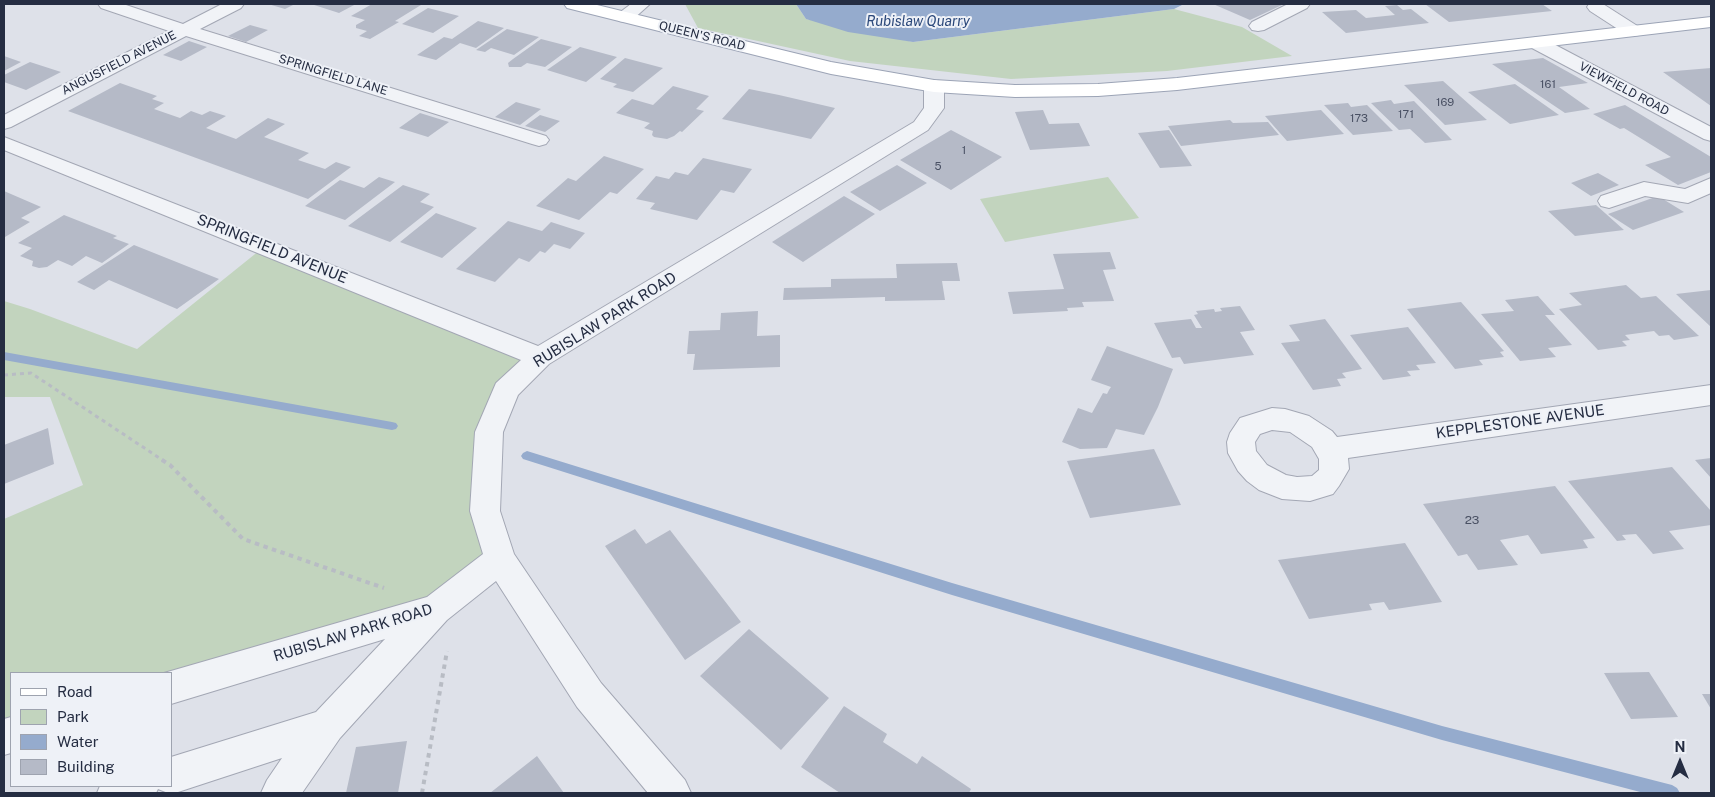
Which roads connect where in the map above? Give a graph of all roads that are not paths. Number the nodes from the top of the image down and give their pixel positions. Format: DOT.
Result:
graph roads {
  1 [pos="107,4"];
  2 [pos="235,4"];
  3 [pos="573,4"];
  4 [pos="641,4"];
  5 [pos="1301,4"];
  6 [pos="1596,7"];
  7 [pos="625,17"];
  8 [pos="1711,22"];
  9 [pos="1258,26"];
  10 [pos="184,30"];
  11 [pos="1633,32"];
  12 [pos="1537,42"];
  13 [pos="934,86"];
  14 [pos="4,123"];
  15 [pos="1711,135"];
  16 [pos="4,143"];
  17 [pos="522,153"];
  18 [pos="1711,185"];
  19 [pos="1609,201"];
  20 [pos="540,357"];
  21 [pos="1711,395"];
  22 [pos="1330,449"];
  23 [pos="500,559"];
  24 [pos="436,609"];
  25 [pos="172,687"];
  26 [pos="327,726"];
  27 [pos="184,780"];
  28 [pos="137,787"];
  29 [pos="116,793"];
  30 [pos="280,793"];
  31 [pos="672,793"];
  1 -- 10 [label="street, SPRINGFIELD LANE"];
  2 -- 10 [label="street, ANGUSFIELD AVENUE"];
  3 -- 7 [label="main road, QUEEN'S ROAD"];
  4 -- 7 [label="street"];
  5 -- 9 [label="street"];
  6 -- 11 [label="street"];
  7 -- 13 [label="main road, QUEEN'S ROAD"];
  8 -- 11 [label="main road, QUEEN'S ROAD"];
  10 -- 14 [label="street, ANGUSFIELD AVENUE"];
  10 -- 17 [label="street, SPRINGFIELD LANE"];
  11 -- 12 [label="main road, QUEEN'S ROAD"];
  12 -- 13 [label="main road, QUEEN'S ROAD"];
  12 -- 15 [label="street, VIEWFIELD ROAD"];
  13 -- 20 [label="street, RUBISLAW PARK ROAD"];
  16 -- 20 [label="street, SPRINGFIELD AVENUE"];
  18 -- 19 [label="street"];
  20 -- 23 [label="street, RUBISLAW PARK ROAD"];
  21 -- 22 [label="street, KEPPLESTONE AVENUE"];
  23 -- 24 [label="street, RUBISLAW PARK ROAD"];
  23 -- 31 [label="street"];
  24 -- 25 [label="street, RUBISLAW PARK ROAD"];
  24 -- 26 [label="street"];
  26 -- 27 [label="street"];
  26 -- 30 [label="street"];
  28 -- 29 [label="street"];
}
